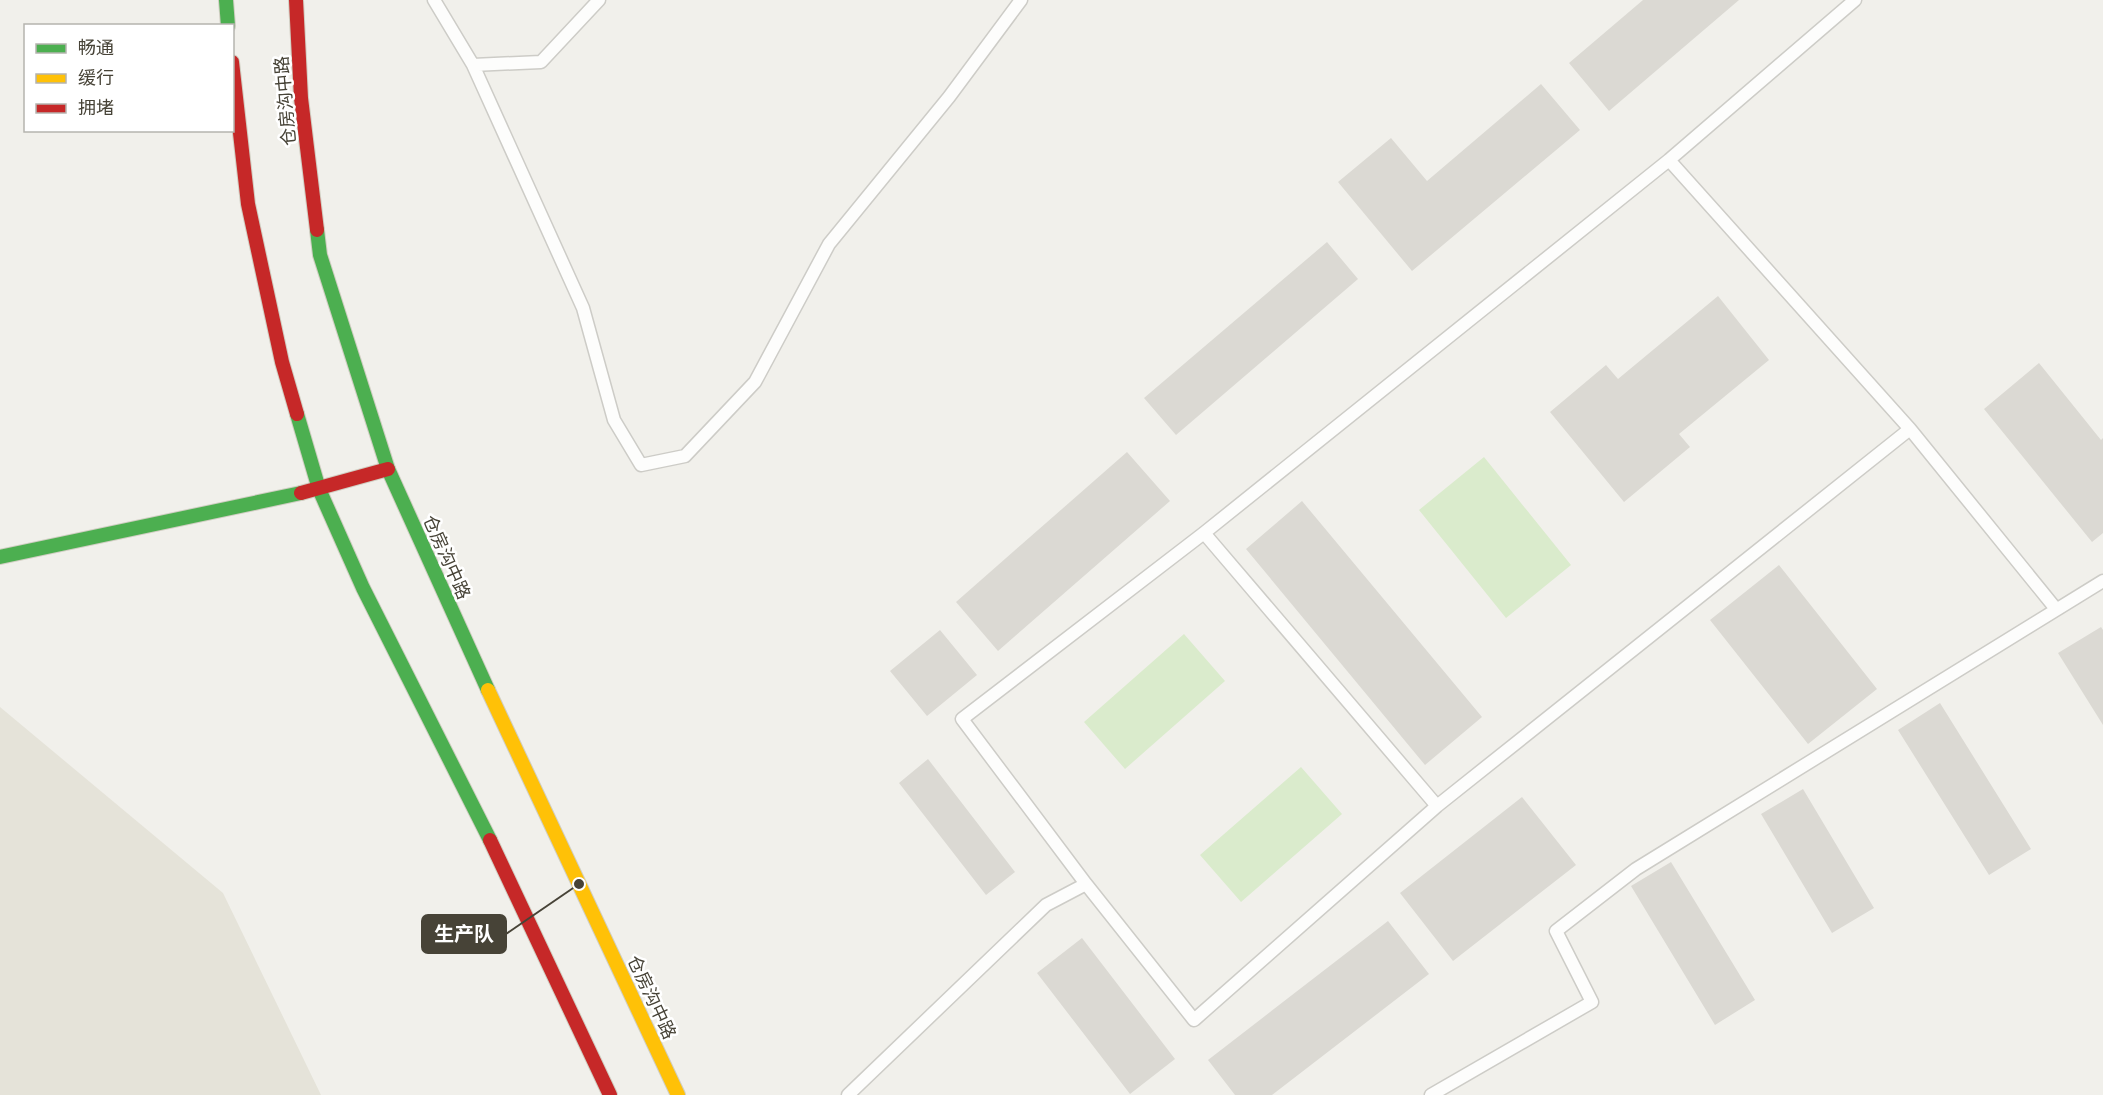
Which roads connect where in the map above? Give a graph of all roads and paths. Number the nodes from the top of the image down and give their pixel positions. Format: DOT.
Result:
graph roads {
  1 [pos="226,0"];
  2 [pos="296,0"];
  3 [pos="434,0"];
  4 [pos="599,0"];
  5 [pos="1021,0"];
  6 [pos="1855,0"];
  7 [pos="228,24"];
  8 [pos="473,65"];
  9 [pos="234,80"];
  10 [pos="1669,160"];
  11 [pos="1910,429"];
  12 [pos="388,469"];
  13 [pos="319,489"];
  14 [pos="1204,532"];
  15 [pos="0,557"];
  16 [pos="2103,581"];
  17 [pos="2056,609"];
  18 [pos="1437,806"];
  19 [pos="1086,884"];
  20 [pos="610,1095"];
  21 [pos="678,1095"];
  22 [pos="848,1095"];
  23 [pos="1431,1095"];
  1 -- 7 [label="main road"];
  2 -- 12 [label="main road, 仓房沟中路"];
  3 -- 8 [label="lane"];
  4 -- 8 [label="lane"];
  5 -- 8 [label="lane"];
  6 -- 10 [label="lane"];
  9 -- 13 [label="main road"];
  10 -- 11 [label="lane"];
  10 -- 14 [label="lane"];
  11 -- 17 [label="lane"];
  11 -- 18 [label="lane"];
  12 -- 13 [label="main road"];
  12 -- 21 [label="main road, 仓房沟中路"];
  13 -- 15 [label="main road"];
  13 -- 20 [label="main road"];
  14 -- 18 [label="lane"];
  14 -- 19 [label="lane"];
  16 -- 17 [label="lane"];
  17 -- 23 [label="lane"];
  18 -- 19 [label="lane"];
  19 -- 22 [label="lane"];
}
